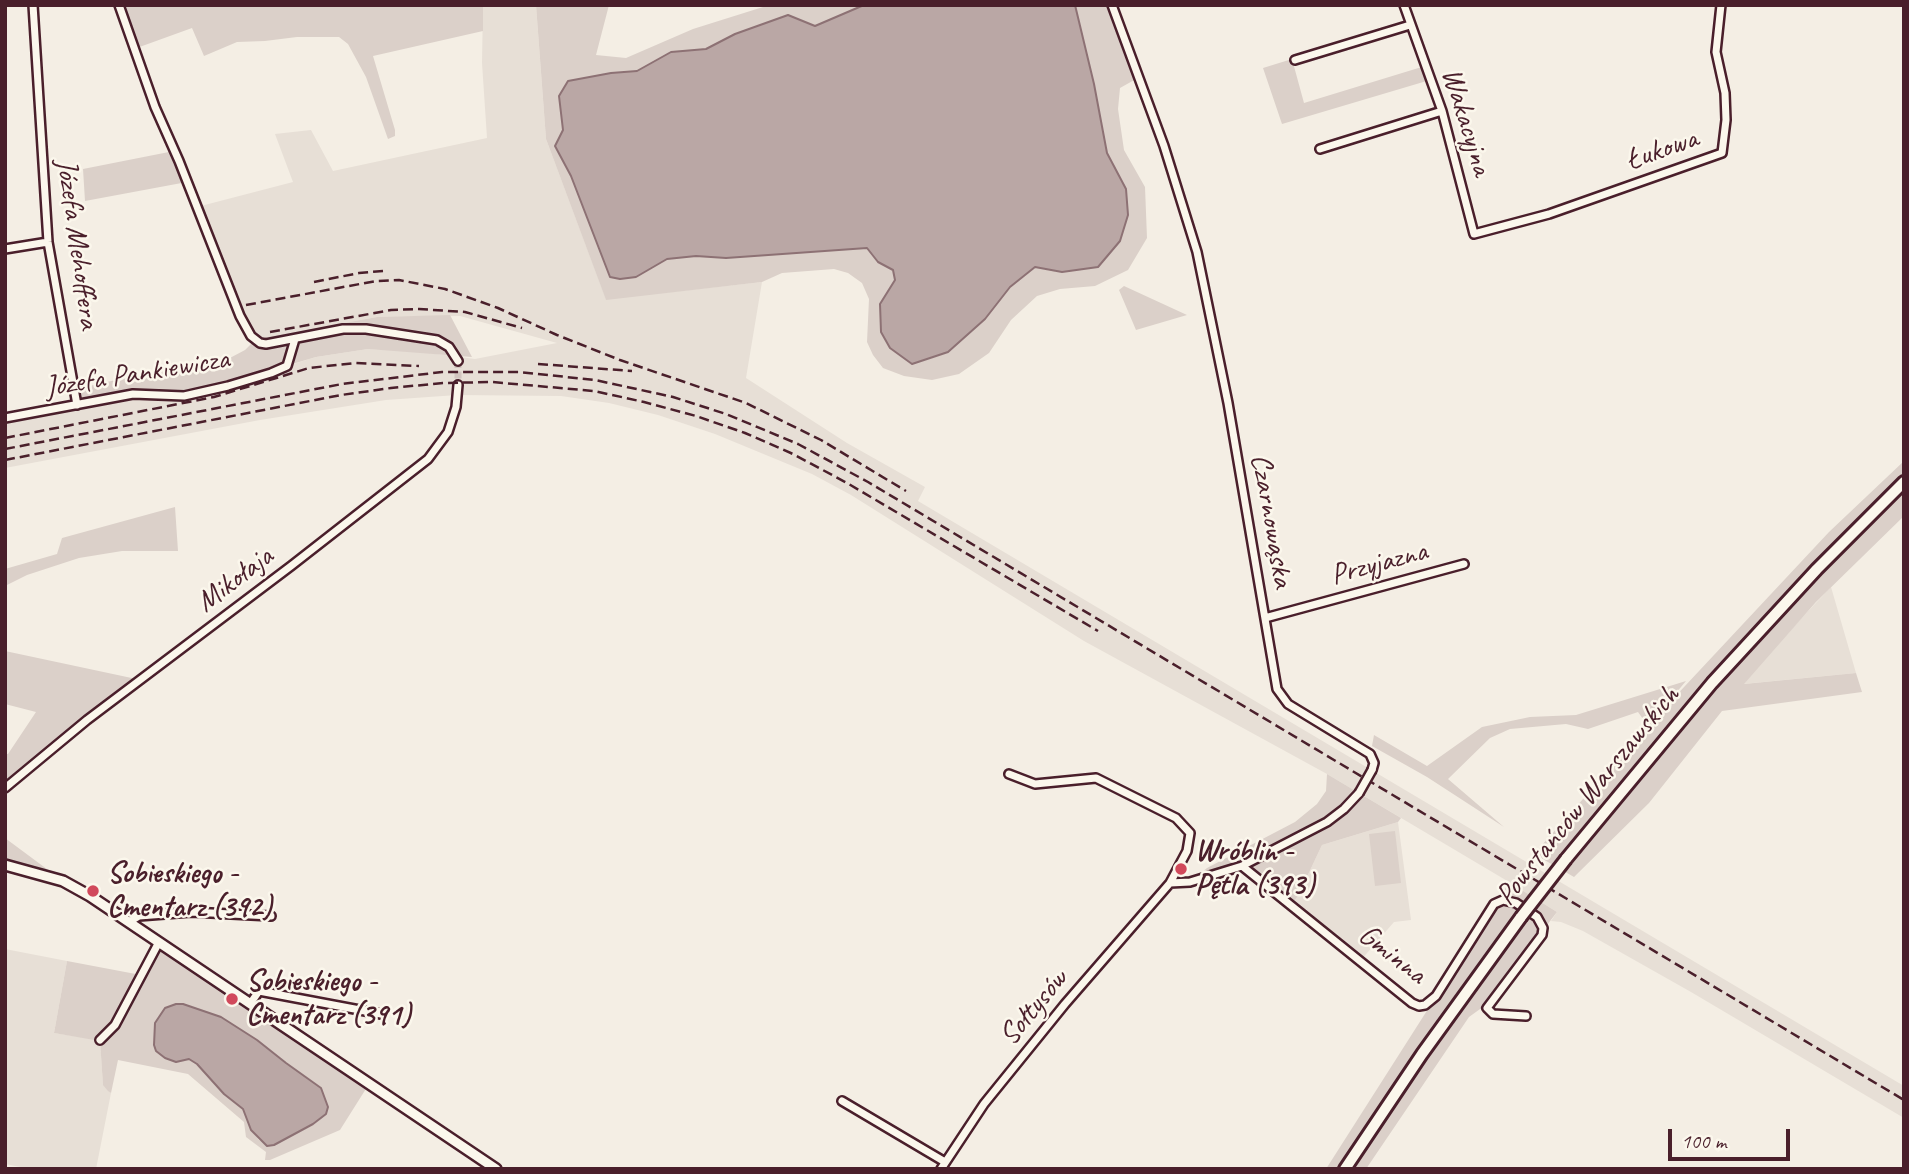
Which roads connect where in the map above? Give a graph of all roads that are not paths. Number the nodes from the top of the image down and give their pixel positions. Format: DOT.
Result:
graph roads {
  1 [pos="33,5"];
  2 [pos="119,5"];
  3 [pos="1112,5"];
  4 [pos="1404,5"];
  5 [pos="1721,5"];
  6 [pos="1410,25"];
  7 [pos="1295,60"];
  8 [pos="1442,111"];
  9 [pos="1320,149"];
  10 [pos="1475,234"];
  11 [pos="48,242"];
  12 [pos="5,249"];
  13 [pos="295,339"];
  14 [pos="458,361"];
  15 [pos="458,385"];
  16 [pos="77,405"];
  17 [pos="5,418"];
  18 [pos="1904,482"];
  19 [pos="1464,564"];
  20 [pos="1265,618"];
  21 [pos="1009,774"];
  22 [pos="5,788"];
  23 [pos="5,865"];
  24 [pos="1242,866"];
  25 [pos="1170,883"];
  26 [pos="271,916"];
  27 [pos="129,922"];
  28 [pos="159,942"];
  29 [pos="250,1003"];
  30 [pos="381,1014"];
  31 [pos="1526,1016"];
  32 [pos="100,1040"];
  33 [pos="842,1101"];
  34 [pos="943,1166"];
  35 [pos="496,1169"];
  36 [pos="1345,1169"];
  1 -- 11 [label="street, Józefa Mehoffera"];
  2 -- 13 [label="street"];
  3 -- 20 [label="street, Czarnowąska"];
  4 -- 6 [label="street, Wakacyjna"];
  5 -- 10 [label="street, Łukowa"];
  6 -- 7 [label="street"];
  6 -- 8 [label="street, Wakacyjna"];
  8 -- 9 [label="street"];
  8 -- 10 [label="street, Wakacyjna"];
  11 -- 12 [label="street"];
  11 -- 16 [label="street, Józefa Mehoffera"];
  13 -- 14 [label="street"];
  13 -- 16 [label="street, Józefa Pankiewicza"];
  15 -- 22 [label="street, Mikołaja"];
  16 -- 17 [label="street, Józefa Pankiewicza"];
  18 -- 36 [label="main road, Powstańców Warszawskich, bridge"];
  19 -- 20 [label="street, Przyjazna"];
  20 -- 24 [label="street, Czarnowąska, bridge"];
  21 -- 25 [label="street, Sołtysów"];
  23 -- 27 [label="street"];
  24 -- 25 [label="street, Czarnowąska"];
  24 -- 31 [label="street, Gminna"];
  25 -- 34 [label="street, Sołtysów"];
  26 -- 27 [label="street"];
  27 -- 28 [label="street"];
  28 -- 29 [label="street"];
  28 -- 32 [label="street"];
  29 -- 30 [label="street"];
  29 -- 35 [label="street"];
  33 -- 34 [label="street"];
}
